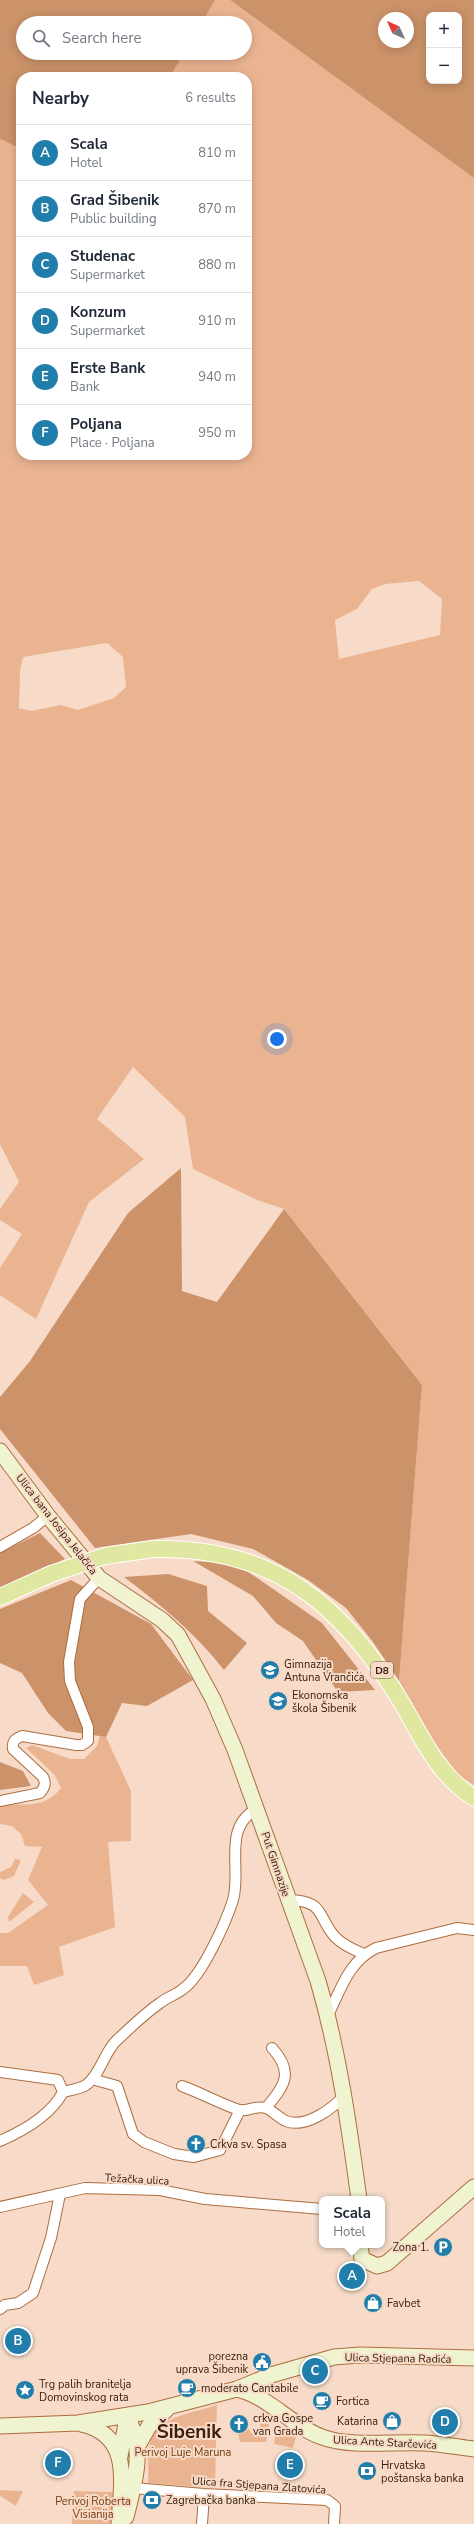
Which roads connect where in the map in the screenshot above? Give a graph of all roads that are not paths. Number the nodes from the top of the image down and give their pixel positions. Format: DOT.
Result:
graph roads {
  1 [pos="0,1451"];
  2 [pos="48,1516"];
  3 [pos="0,1547"];
  4 [pos="99,1578"];
  5 [pos="0,1597"];
  6 [pos="474,1798"];
  7 [pos="0,1801"];
  8 [pos="256,1809"];
  9 [pos="288,1900"];
  10 [pos="474,1930"];
  11 [pos="364,1954"];
  12 [pos="328,2015"];
  13 [pos="272,2048"];
  14 [pos="0,2072"];
  15 [pos="92,2079"];
  16 [pos="182,2086"];
  17 [pos="63,2092"];
  18 [pos="345,2094"];
  19 [pos="266,2108"];
  20 [pos="240,2110"];
  21 [pos="0,2141"];
  22 [pos="474,2187"];
  23 [pos="60,2194"];
  24 [pos="359,2196"];
  25 [pos="0,2207"];
  26 [pos="319,2209"];
  27 [pos="361,2252"];
  28 [pos="0,2309"];
  29 [pos="474,2358"];
  30 [pos="269,2376"];
  31 [pos="237,2389"];
  32 [pos="268,2403"];
  33 [pos="166,2407"];
  34 [pos="128,2418"];
  35 [pos="78,2423"];
  36 [pos="0,2426"];
  37 [pos="137,2447"];
  38 [pos="474,2450"];
  39 [pos="120,2456"];
  40 [pos="133,2488"];
  41 [pos="204,2494"];
  42 [pos="119,2524"];
  43 [pos="124,2524"];
  44 [pos="202,2524"];
  45 [pos="334,2524"];
  1 -- 2 [label="main road, Ulica bana Josipa Jelačića"];
  2 -- 3 [label="street"];
  2 -- 4 [label="main road, Ulica bana Josipa Jelačića"];
  4 -- 7 [label="street"];
  4 -- 8 [label="main road, Put Gimnazije"];
  5 -- 6 [label="main road, D8, bridge"];
  8 -- 9 [label="main road, Put Gimnazije"];
  8 -- 15 [label="street"];
  9 -- 11 [label="street"];
  9 -- 12 [label="main road, Put Gimnazije"];
  10 -- 11 [label="street"];
  11 -- 12 [label="street"];
  12 -- 18 [label="main road, Put Gimnazije"];
  13 -- 19 [label="street"];
  14 -- 17 [label="street"];
  15 -- 17 [label="street"];
  15 -- 20 [label="street"];
  16 -- 20 [label="street"];
  17 -- 21 [label="street"];
  18 -- 19 [label="street"];
  18 -- 24 [label="main road, Put Gimnazije"];
  19 -- 20 [label="street"];
  22 -- 27 [label="main road"];
  23 -- 25 [label="street, Težačka ulica"];
  23 -- 26 [label="street, Težačka ulica"];
  23 -- 28 [label="street"];
  29 -- 30 [label="main road, Ulica Stjepana Radića"];
  30 -- 31 [label="main road, Ulica Stjepana Radića"];
  30 -- 32 [label="main road"];
  31 -- 32 [label="main road, Ulica Ante Starčevića"];
  31 -- 33 [label="main road, Ulica Stjepana Radića"];
  32 -- 38 [label="main road, Ulica Ante Starčevića"];
  33 -- 34 [label="main road, Ulica Stjepana Radića"];
  33 -- 37 [label="main road"];
  34 -- 35 [label="main road, Ulica Stjepana Radića"];
  34 -- 37 [label="main road"];
  34 -- 39 [label="main road"];
  35 -- 36 [label="main road, Ulica Stjepana Radića"];
  35 -- 39 [label="main road"];
  37 -- 40 [label="main road"];
  39 -- 42 [label="main road"];
  40 -- 41 [label="street, Ulica fra Stjepana Zlatovića"];
  40 -- 43 [label="main road"];
  41 -- 44 [label="street"];
  41 -- 45 [label="street, Ulica fra Stjepana Zlatovića"];
}
